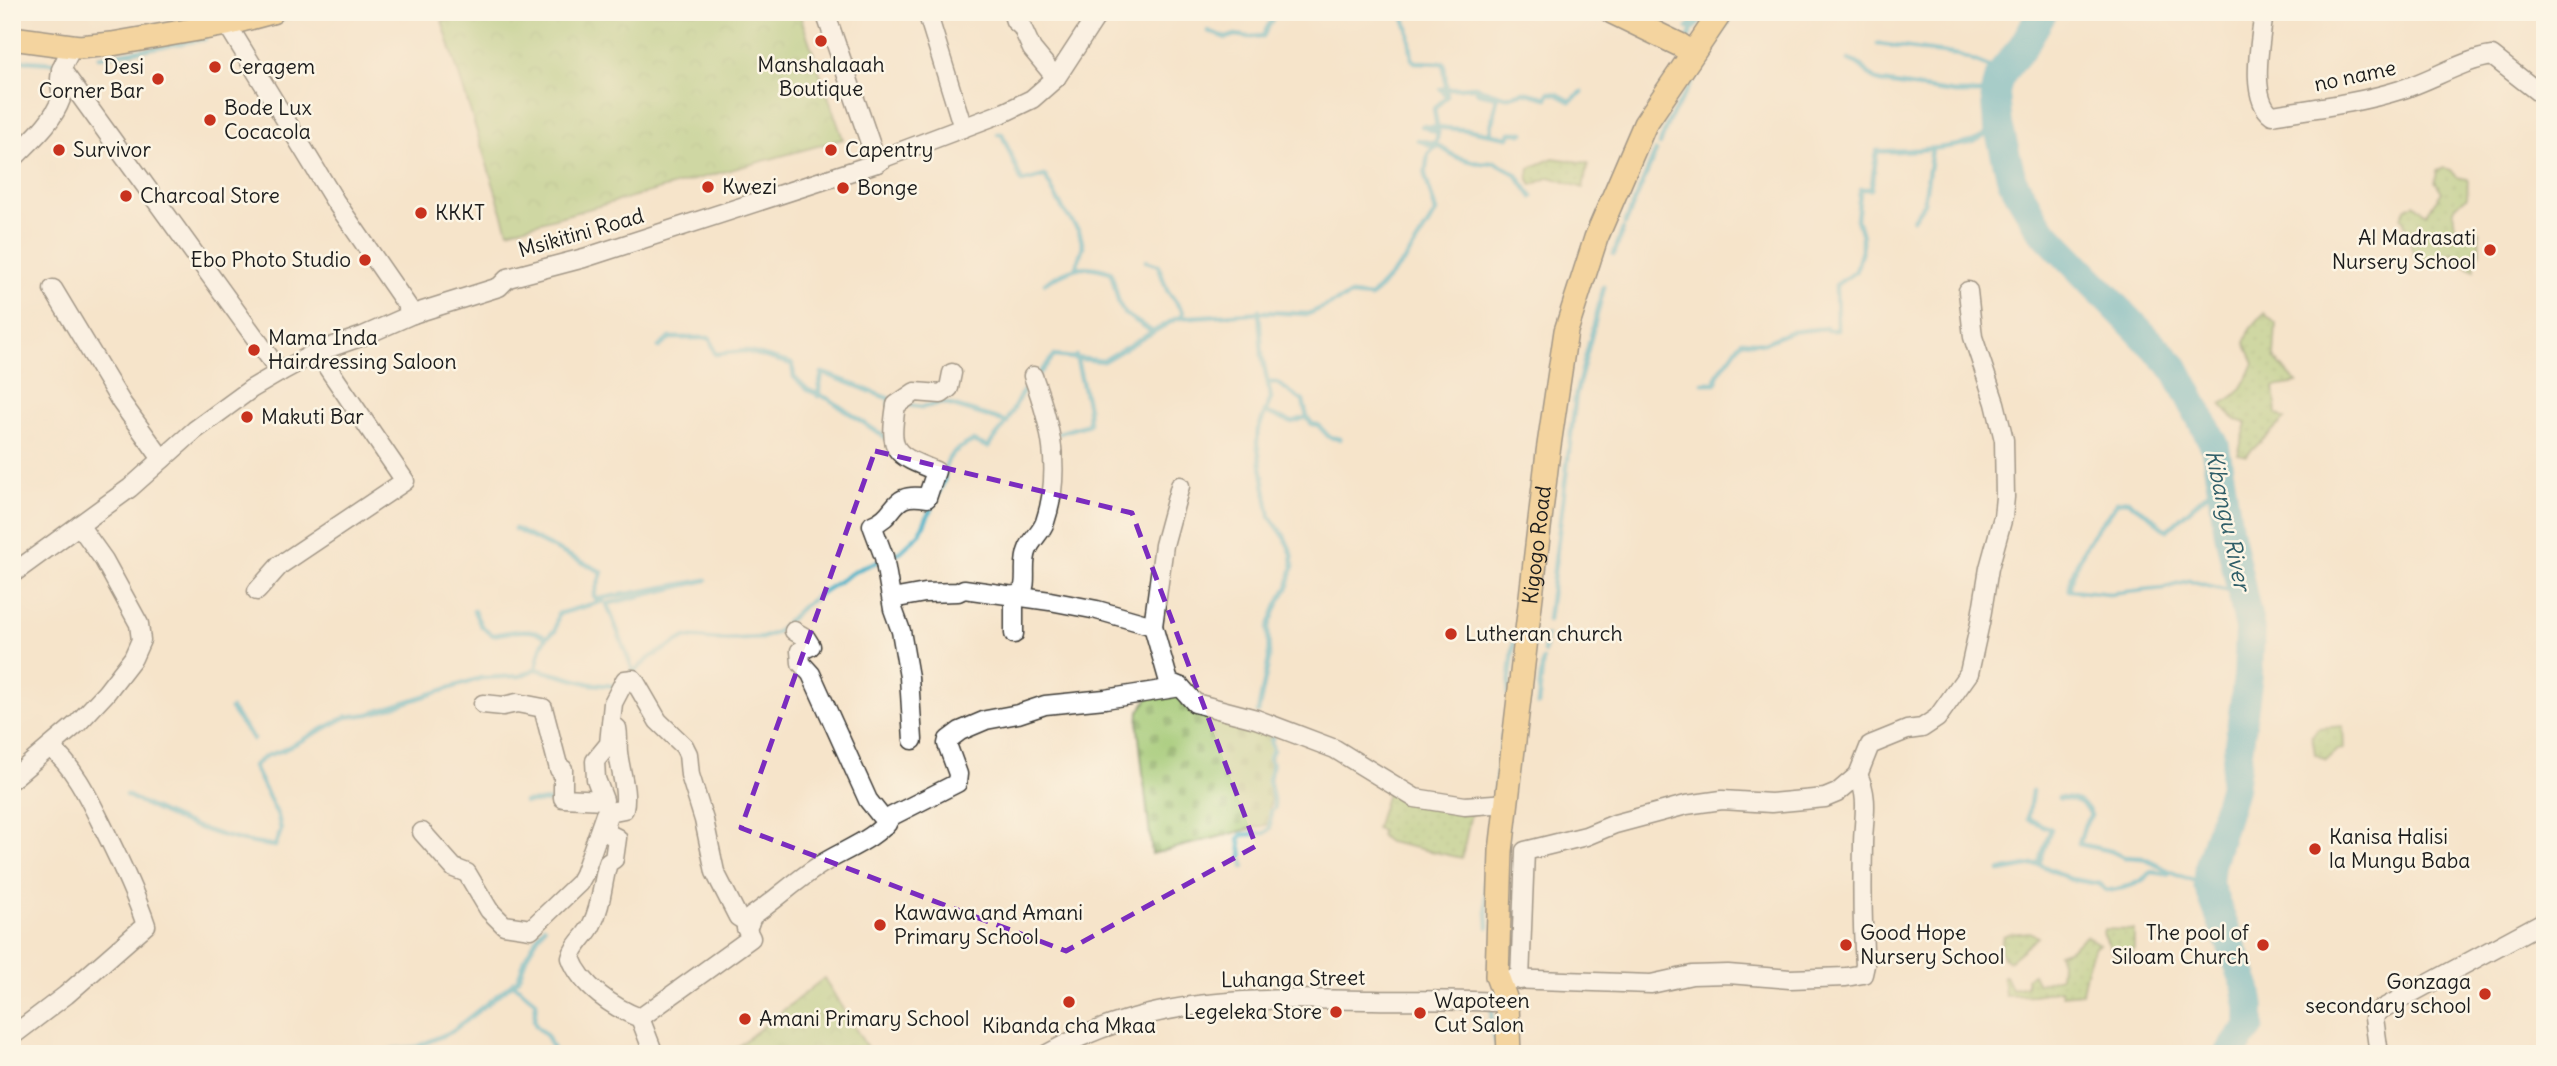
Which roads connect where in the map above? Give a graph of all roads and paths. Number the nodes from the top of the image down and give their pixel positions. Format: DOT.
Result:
graph roads {
  1 [pos="272,12"];
  2 [pos="825,12"];
  3 [pos="927,12"];
  4 [pos="1012,12"];
  5 [pos="1099,12"];
  6 [pos="1612,12"];
  7 [pos="1721,12"];
  8 [pos="2264,12"];
  9 [pos="227,24"];
  10 [pos="12,38"];
  11 [pos="73,46"];
  12 [pos="1692,54"];
  13 [pos="61,69"];
  14 [pos="1056,78"];
  15 [pos="2538,92"];
  16 [pos="963,128"];
  17 [pos="12,160"];
  18 [pos="877,163"];
  19 [pos="53,289"];
  20 [pos="1968,291"];
  21 [pos="413,314"];
  22 [pos="317,352"];
  23 [pos="279,372"];
  24 [pos="952,373"];
  25 [pos="1033,376"];
  26 [pos="162,459"];
  27 [pos="1180,486"];
  28 [pos="79,525"];
  29 [pos="12,574"];
  30 [pos="257,591"];
  31 [pos="1018,596"];
  32 [pos="892,599"];
  33 [pos="1153,626"];
  34 [pos="794,631"];
  35 [pos="1014,634"];
  36 [pos="1181,687"];
  37 [pos="483,704"];
  38 [pos="617,725"];
  39 [pos="913,740"];
  40 [pos="50,747"];
  41 [pos="1858,775"];
  42 [pos="12,779"];
  43 [pos="1508,803"];
  44 [pos="624,809"];
  45 [pos="887,824"];
  46 [pos="422,832"];
  47 [pos="1501,851"];
  48 [pos="1525,851"];
  49 [pos="2545,921"];
  50 [pos="749,924"];
  51 [pos="1508,978"];
  52 [pos="1507,1003"];
  53 [pos="640,1018"];
  54 [pos="12,1036"];
  55 [pos="654,1054"];
  56 [pos="1047,1054"];
  57 [pos="1509,1054"];
  58 [pos="2379,1054"];
  1 -- 9 [label="main road"];
  2 -- 18 [label="street"];
  3 -- 16 [label="street"];
  4 -- 14 [label="street"];
  5 -- 14 [label="street, Msikitini Road"];
  6 -- 12 [label="main road"];
  7 -- 12 [label="main road, Kigogo Road"];
  8 -- 15 [label="street, no name"];
  9 -- 11 [label="main road"];
  9 -- 21 [label="street"];
  10 -- 11 [label="main road"];
  11 -- 13 [label="street"];
  12 -- 43 [label="main road, Kigogo Road"];
  13 -- 17 [label="street"];
  13 -- 23 [label="street"];
  14 -- 16 [label="street, Msikitini Road"];
  16 -- 18 [label="street, Msikitini Road"];
  18 -- 21 [label="street, Msikitini Road"];
  19 -- 26 [label="street"];
  20 -- 41 [label="street"];
  21 -- 22 [label="street, Msikitini Road"];
  22 -- 23 [label="street, Msikitini Road"];
  22 -- 30 [label="street"];
  23 -- 26 [label="street, Msikitini Road"];
  24 -- 32 [label="street"];
  25 -- 31 [label="street"];
  26 -- 28 [label="street, Msikitini Road"];
  27 -- 33 [label="street"];
  28 -- 29 [label="street, Msikitini Road"];
  28 -- 40 [label="street"];
  31 -- 32 [label="street"];
  31 -- 33 [label="street"];
  31 -- 35 [label="street"];
  32 -- 39 [label="street"];
  33 -- 36 [label="street"];
  34 -- 45 [label="street"];
  36 -- 43 [label="street"];
  36 -- 45 [label="street"];
  37 -- 50 [label="street"];
  38 -- 44 [label="street"];
  40 -- 42 [label="street"];
  40 -- 54 [label="street"];
  41 -- 48 [label="street"];
  41 -- 51 [label="street"];
  43 -- 47 [label="main road, Kigogo Road"];
  44 -- 46 [label="street"];
  44 -- 53 [label="street"];
  45 -- 50 [label="street"];
  47 -- 48 [label="street"];
  47 -- 51 [label="main road, Kigogo Road"];
  48 -- 51 [label="street"];
  49 -- 58 [label="street"];
  50 -- 53 [label="street"];
  51 -- 52 [label="main road, Kigogo Road"];
  52 -- 56 [label="street, Luhanga Street"];
  52 -- 57 [label="main road, Kigogo Road"];
  53 -- 55 [label="street"];
}
